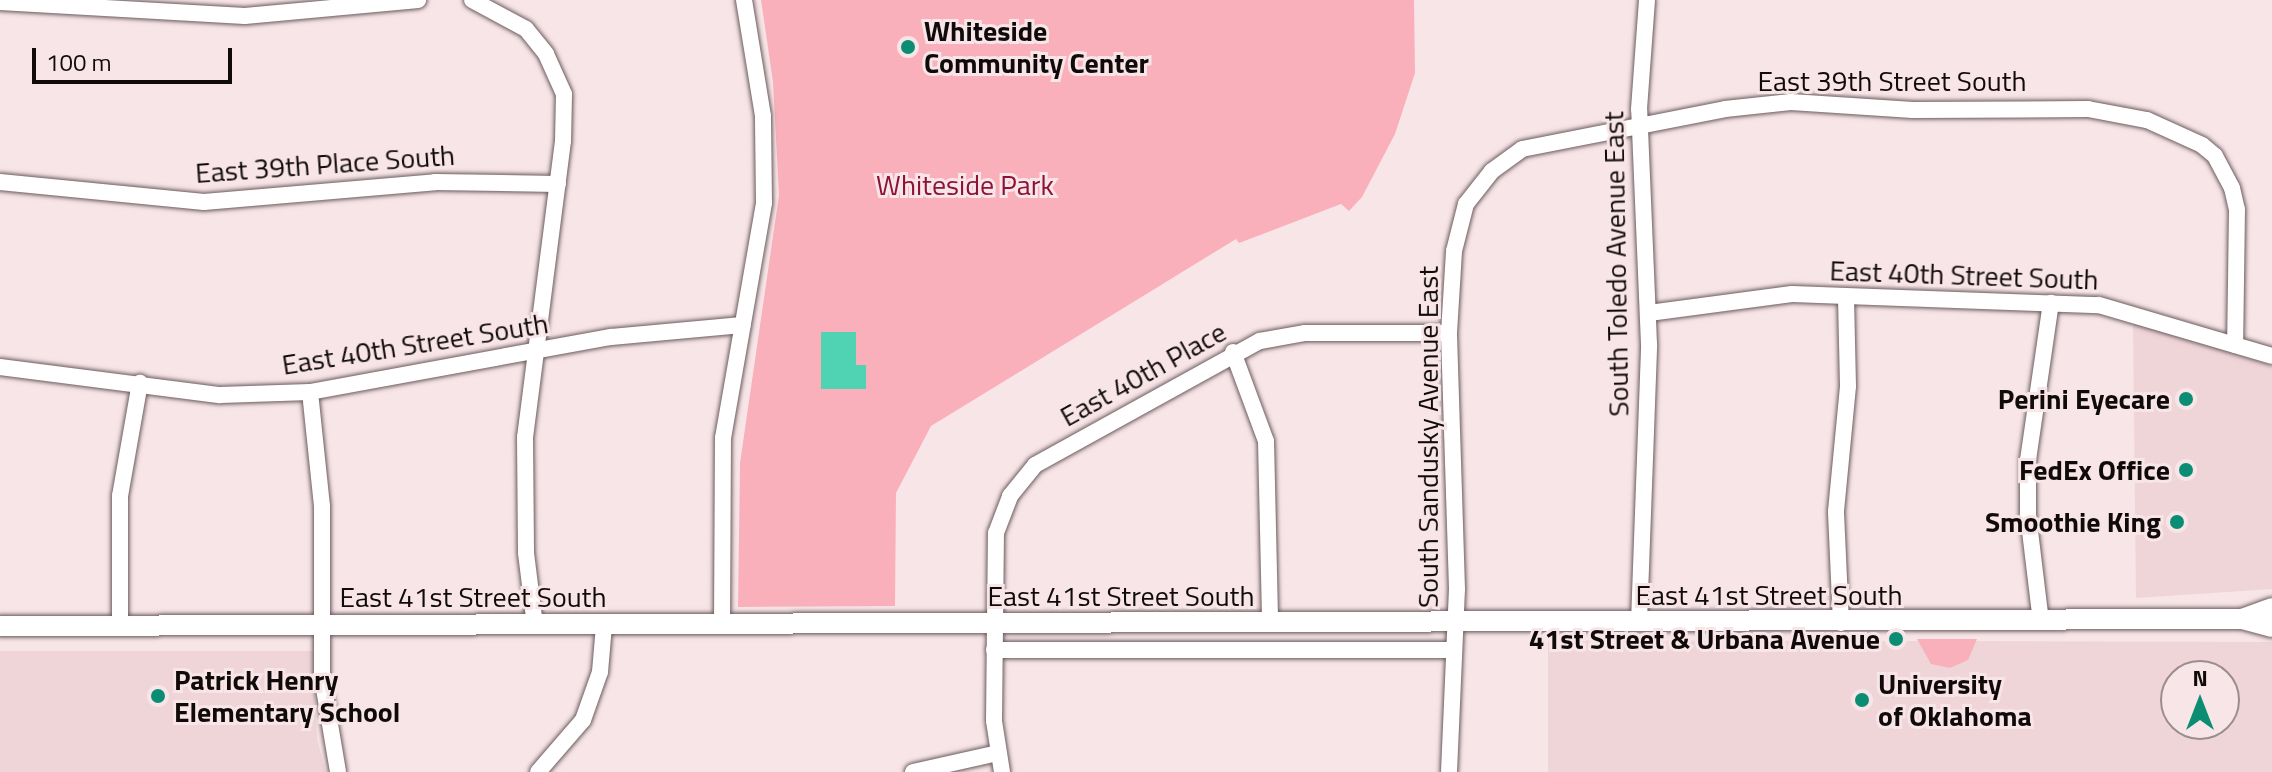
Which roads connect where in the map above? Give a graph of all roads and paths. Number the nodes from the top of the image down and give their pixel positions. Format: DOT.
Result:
graph roads {
  1 [pos="418,0"];
  2 [pos="472,0"];
  3 [pos="744,0"];
  4 [pos="1647,0"];
  5 [pos="0,2"];
  6 [pos="187,7"];
  7 [pos="1639,125"];
  8 [pos="1542,142"];
  9 [pos="0,182"];
  10 [pos="558,184"];
  11 [pos="1846,296"];
  12 [pos="2051,303"];
  13 [pos="1649,313"];
  14 [pos="742,325"];
  15 [pos="1449,333"];
  16 [pos="2235,345"];
  17 [pos="535,352"];
  18 [pos="1233,352"];
  19 [pos="2272,356"];
  20 [pos="0,367"];
  21 [pos="140,383"];
  22 [pos="310,392"];
  23 [pos="2272,608"];
  24 [pos="2242,619"];
  25 [pos="1639,622"];
  26 [pos="2041,622"];
  27 [pos="994,623"];
  28 [pos="1454,623"];
  29 [pos="1841,623"];
  30 [pos="1270,624"];
  31 [pos="120,625"];
  32 [pos="535,625"];
  33 [pos="604,625"];
  34 [pos="722,625"];
  35 [pos="0,626"];
  36 [pos="321,626"];
  37 [pos="2272,627"];
  38 [pos="994,650"];
  39 [pos="1452,650"];
  40 [pos="998,753"];
  41 [pos="338,772"];
  42 [pos="538,772"];
  43 [pos="913,772"];
  44 [pos="1002,772"];
  45 [pos="1449,772"];
  1 -- 6 [label="street"];
  2 -- 10 [label="street"];
  3 -- 14 [label="street"];
  4 -- 7 [label="street, South Toledo Avenue East"];
  5 -- 6 [label="street"];
  7 -- 8 [label="street, East 39th Street South"];
  7 -- 13 [label="street, South Toledo Avenue East"];
  7 -- 16 [label="street, East 39th Street South"];
  8 -- 15 [label="street, South Sandusky Avenue East"];
  9 -- 10 [label="street, East 39th Place South"];
  10 -- 17 [label="street"];
  11 -- 12 [label="street, East 40th Street South"];
  11 -- 13 [label="street, East 40th Street South"];
  11 -- 29 [label="street"];
  12 -- 16 [label="street, East 40th Street South"];
  12 -- 26 [label="street"];
  13 -- 25 [label="street, South Toledo Avenue East"];
  14 -- 17 [label="street, East 40th Street South"];
  14 -- 34 [label="street"];
  15 -- 18 [label="street, East 40th Place"];
  15 -- 28 [label="street, South Sandusky Avenue East"];
  16 -- 19 [label="street, East 40th Street South"];
  17 -- 22 [label="street, East 40th Street South"];
  17 -- 32 [label="street"];
  18 -- 27 [label="street, East 40th Place"];
  18 -- 30 [label="street"];
  20 -- 21 [label="street, East 40th Street South"];
  21 -- 22 [label="street, East 40th Street South"];
  21 -- 31 [label="street"];
  22 -- 36 [label="street"];
  23 -- 24 [label="main road, East 41st Street South"];
  24 -- 26 [label="main road, East 41st Street South"];
  24 -- 37 [label="main road, East 41st Street South"];
  25 -- 28 [label="main road, East 41st Street South"];
  25 -- 29 [label="main road, East 41st Street South"];
  26 -- 29 [label="main road, East 41st Street South"];
  27 -- 30 [label="main road, East 41st Street South"];
  27 -- 34 [label="main road, East 41st Street South"];
  27 -- 38 [label="street, East 40th Place"];
  28 -- 30 [label="main road, East 41st Street South"];
  28 -- 39 [label="street, South Sandusky Avenue East"];
  31 -- 35 [label="main road, East 41st Street South"];
  31 -- 36 [label="main road, East 41st Street South"];
  32 -- 33 [label="main road, East 41st Street South"];
  32 -- 36 [label="main road, East 41st Street South"];
  33 -- 34 [label="main road, East 41st Street South"];
  33 -- 42 [label="street"];
  36 -- 41 [label="street"];
  38 -- 39 [label="street, East 41st Street South"];
  38 -- 40 [label="street, East 40th Place"];
  39 -- 45 [label="street, South Sandusky Avenue East"];
  40 -- 43 [label="street"];
  40 -- 44 [label="street, East 40th Place"];
}
